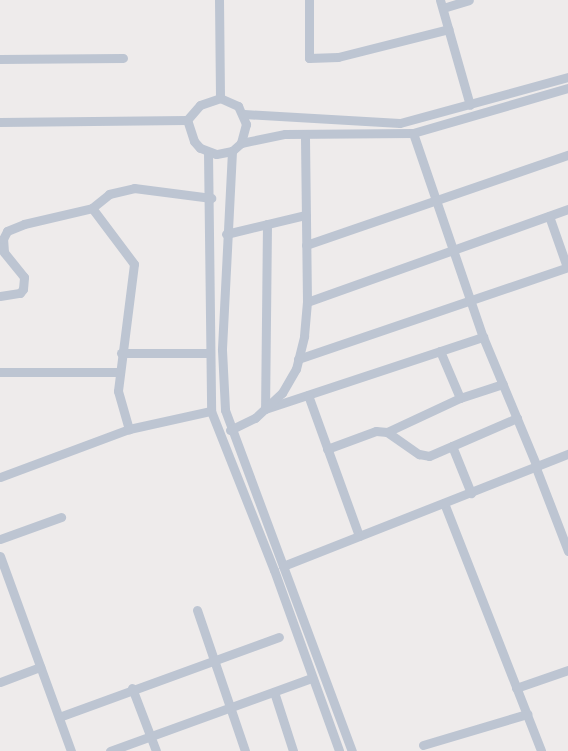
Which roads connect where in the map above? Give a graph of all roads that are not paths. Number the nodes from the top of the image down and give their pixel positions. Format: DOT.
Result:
graph roads {
  1 [pos="219,0"];
  2 [pos="309,0"];
  3 [pos="469,0"];
  4 [pos="442,4"];
  5 [pos="449,29"];
  6 [pos="123,58"];
  7 [pos="0,59"];
  8 [pos="568,77"];
  9 [pos="568,88"];
  10 [pos="220,98"];
  11 [pos="470,105"];
  12 [pos="244,114"];
  13 [pos="187,120"];
  14 [pos="0,122"];
  15 [pos="413,132"];
  16 [pos="305,134"];
  17 [pos="241,143"];
  18 [pos="232,151"];
  19 [pos="208,152"];
  20 [pos="568,155"];
  21 [pos="211,198"];
  22 [pos="436,201"];
  23 [pos="92,208"];
  24 [pos="568,209"];
  25 [pos="306,215"];
  26 [pos="549,216"];
  27 [pos="267,224"];
  28 [pos="226,234"];
  29 [pos="306,245"];
  30 [pos="453,252"];
  31 [pos="568,267"];
  32 [pos="0,296"];
  33 [pos="470,300"];
  34 [pos="307,302"];
  35 [pos="483,337"];
  36 [pos="440,351"];
  37 [pos="121,352"];
  38 [pos="210,353"];
  39 [pos="298,360"];
  40 [pos="0,372"];
  41 [pos="120,372"];
  42 [pos="503,384"];
  43 [pos="308,395"];
  44 [pos="460,398"];
  45 [pos="265,409"];
  46 [pos="210,410"];
  47 [pos="517,418"];
  48 [pos="129,430"];
  49 [pos="230,430"];
  50 [pos="387,432"];
  51 [pos="452,446"];
  52 [pos="327,449"];
  53 [pos="568,454"];
  54 [pos="536,467"];
  55 [pos="0,477"];
  56 [pos="471,493"];
  57 [pos="444,503"];
  58 [pos="61,517"];
  59 [pos="359,536"];
  60 [pos="0,539"];
  61 [pos="568,551"];
  62 [pos="0,556"];
  63 [pos="283,566"];
  64 [pos="197,610"];
  65 [pos="279,637"];
  66 [pos="214,660"];
  67 [pos="40,667"];
  68 [pos="568,670"];
  69 [pos="312,678"];
  70 [pos="1,679"];
  71 [pos="132,688"];
  72 [pos="516,688"];
  73 [pos="274,692"];
  74 [pos="230,707"];
  75 [pos="527,714"];
  76 [pos="59,718"];
  77 [pos="150,736"];
  78 [pos="423,745"];
  79 [pos="68,750"];
  80 [pos="110,751"];
  81 [pos="156,751"];
  82 [pos="245,751"];
  83 [pos="292,751"];
  84 [pos="339,751"];
  85 [pos="352,751"];
  86 [pos="541,751"];
  1 -- 10 [label="street"];
  2 -- 5 [label="street"];
  3 -- 4 [label="street"];
  4 -- 5 [label="street"];
  5 -- 11 [label="street"];
  6 -- 7 [label="street"];
  8 -- 11 [label="street"];
  9 -- 15 [label="street"];
  10 -- 12 [label="street"];
  10 -- 13 [label="street"];
  11 -- 12 [label="street"];
  12 -- 17 [label="street"];
  13 -- 14 [label="street"];
  13 -- 19 [label="street"];
  15 -- 16 [label="street"];
  15 -- 22 [label="street"];
  16 -- 17 [label="street"];
  16 -- 25 [label="street"];
  17 -- 18 [label="street"];
  18 -- 19 [label="street"];
  18 -- 28 [label="street"];
  19 -- 21 [label="street"];
  20 -- 22 [label="street"];
  21 -- 23 [label="street"];
  21 -- 38 [label="street"];
  22 -- 29 [label="street"];
  22 -- 30 [label="street"];
  23 -- 32 [label="street"];
  23 -- 37 [label="street"];
  24 -- 26 [label="street"];
  25 -- 27 [label="street"];
  25 -- 29 [label="street"];
  26 -- 30 [label="street"];
  26 -- 31 [label="street"];
  27 -- 28 [label="street"];
  27 -- 45 [label="street"];
  28 -- 49 [label="street"];
  29 -- 34 [label="street"];
  30 -- 33 [label="street"];
  30 -- 34 [label="street"];
  31 -- 33 [label="street"];
  33 -- 35 [label="street"];
  33 -- 39 [label="street"];
  34 -- 39 [label="street"];
  35 -- 36 [label="street"];
  35 -- 42 [label="street"];
  36 -- 43 [label="street"];
  36 -- 44 [label="street"];
  37 -- 38 [label="street"];
  37 -- 41 [label="street"];
  38 -- 46 [label="street"];
  39 -- 45 [label="street"];
  40 -- 41 [label="street"];
  41 -- 48 [label="street"];
  42 -- 44 [label="street"];
  42 -- 47 [label="street"];
  43 -- 45 [label="street"];
  43 -- 52 [label="street"];
  44 -- 50 [label="street"];
  45 -- 49 [label="street"];
  46 -- 48 [label="street"];
  46 -- 69 [label="street"];
  47 -- 51 [label="street"];
  47 -- 54 [label="street"];
  48 -- 55 [label="street"];
  49 -- 63 [label="street"];
  50 -- 51 [label="street"];
  50 -- 52 [label="street"];
  51 -- 56 [label="street"];
  52 -- 59 [label="street"];
  53 -- 54 [label="street"];
  54 -- 56 [label="street"];
  54 -- 61 [label="street"];
  56 -- 57 [label="street"];
  57 -- 59 [label="street"];
  57 -- 72 [label="street"];
  58 -- 60 [label="street"];
  59 -- 63 [label="street"];
  62 -- 67 [label="street"];
  63 -- 85 [label="street"];
  64 -- 66 [label="street"];
  65 -- 66 [label="street"];
  66 -- 71 [label="street"];
  66 -- 74 [label="street"];
  67 -- 70 [label="street"];
  67 -- 76 [label="street"];
  68 -- 72 [label="street"];
  69 -- 73 [label="street"];
  69 -- 84 [label="street"];
  71 -- 76 [label="street"];
  71 -- 77 [label="street"];
  72 -- 75 [label="street"];
  73 -- 74 [label="street"];
  73 -- 83 [label="street"];
  74 -- 77 [label="street"];
  74 -- 82 [label="street"];
  75 -- 78 [label="street"];
  75 -- 86 [label="street"];
  76 -- 79 [label="street"];
  77 -- 80 [label="street"];
  77 -- 81 [label="street"];
}
